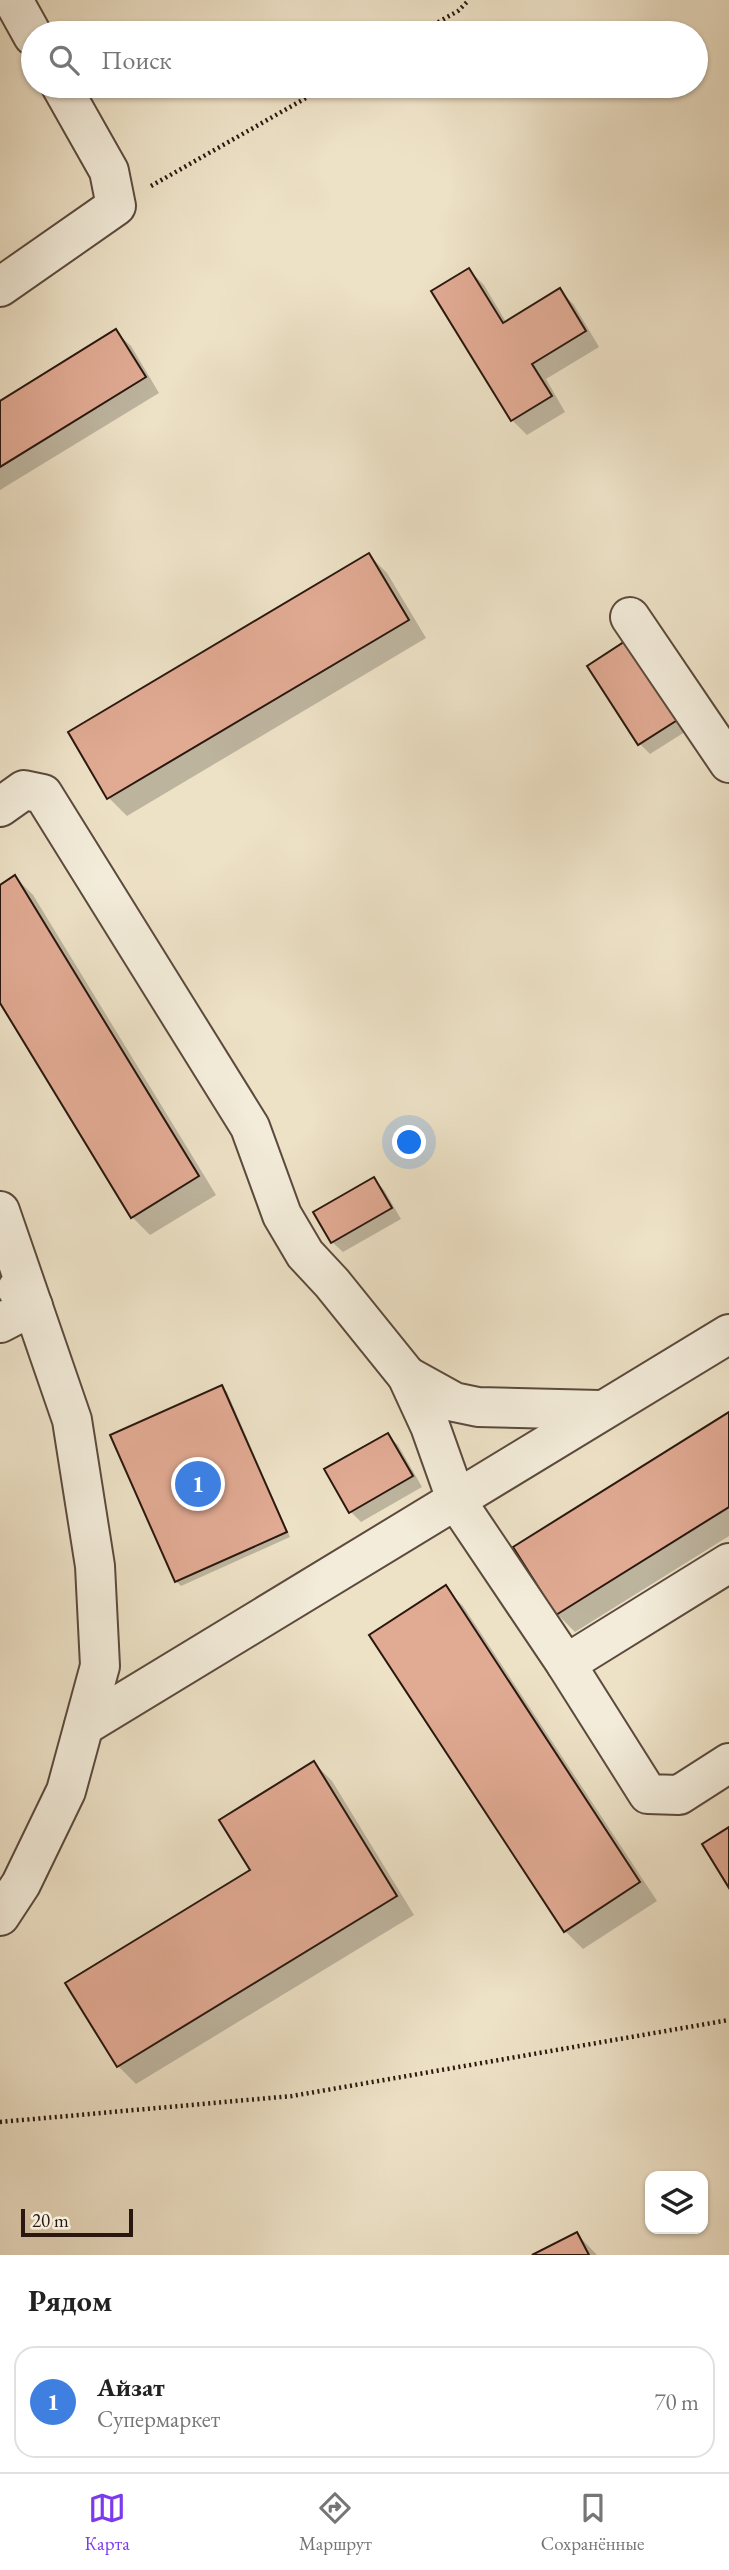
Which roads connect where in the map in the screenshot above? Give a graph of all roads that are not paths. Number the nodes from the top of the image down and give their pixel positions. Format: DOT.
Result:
graph roads {
  1 [pos="13,0"];
  2 [pos="25,21"];
  3 [pos="68,98"];
  4 [pos="0,287"];
  5 [pos="630,617"];
  6 [pos="729,763"];
  7 [pos="0,807"];
  8 [pos="0,1211"];
  9 [pos="0,1272"];
  10 [pos="17,1315"];
  11 [pos="729,1334"];
  12 [pos="407,1376"];
  13 [pos="600,1410"];
  14 [pos="457,1502"];
  15 [pos="729,1563"];
  16 [pos="566,1664"];
  17 [pos="83,1726"];
  18 [pos="729,1763"];
  19 [pos="0,1916"];
  1 -- 2 [label="street"];
  3 -- 4 [label="street"];
  5 -- 6 [label="street"];
  7 -- 12 [label="street"];
  8 -- 10 [label="street"];
  9 -- 10 [label="street"];
  10 -- 17 [label="street"];
  11 -- 13 [label="street"];
  12 -- 13 [label="street"];
  12 -- 14 [label="street"];
  13 -- 14 [label="street"];
  14 -- 16 [label="street"];
  14 -- 17 [label="street"];
  15 -- 16 [label="street"];
  16 -- 18 [label="street"];
  17 -- 19 [label="street"];
}
